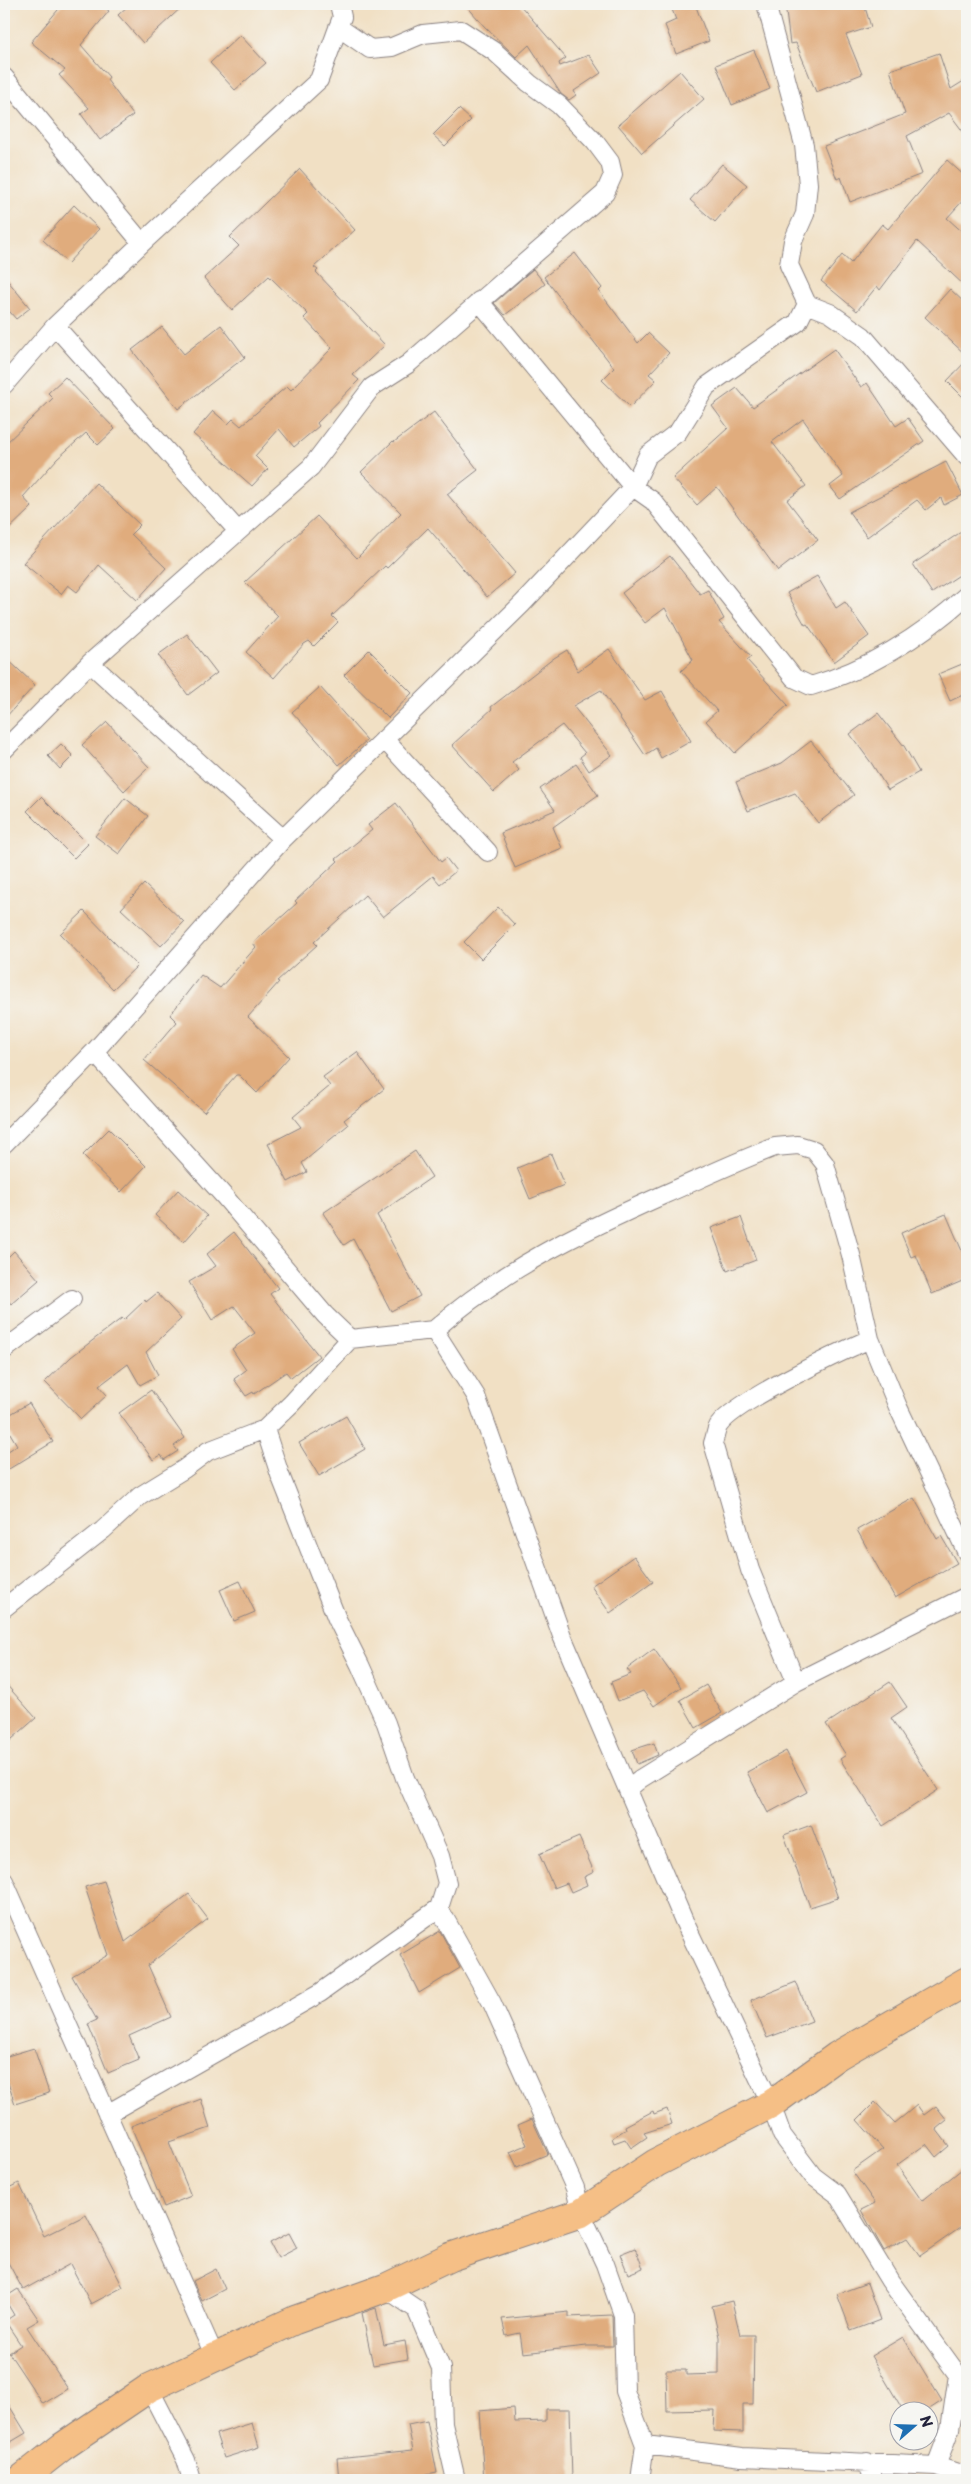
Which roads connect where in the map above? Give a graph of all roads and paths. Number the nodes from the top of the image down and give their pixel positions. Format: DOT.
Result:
graph roads {
  1 [pos="339,4"];
  2 [pos="766,4"];
  3 [pos="338,27"];
  4 [pos="4,76"];
  5 [pos="142,243"];
  6 [pos="479,301"];
  7 [pos="807,304"];
  8 [pos="55,326"];
  9 [pos="4,385"];
  10 [pos="967,457"];
  11 [pos="632,487"];
  12 [pos="237,530"];
  13 [pos="967,595"];
  14 [pos="90,663"];
  15 [pos="384,739"];
  16 [pos="4,750"];
  17 [pos="283,839"];
  18 [pos="488,852"];
  19 [pos="94,1052"];
  20 [pos="4,1144"];
  21 [pos="72,1299"];
  22 [pos="434,1330"];
  23 [pos="350,1339"];
  24 [pos="870,1339"];
  25 [pos="4,1350"];
  26 [pos="265,1429"];
  27 [pos="967,1553"];
  28 [pos="967,1596"];
  29 [pos="4,1608"];
  30 [pos="796,1682"];
  31 [pos="628,1789"];
  32 [pos="4,1881"];
  33 [pos="439,1908"];
  34 [pos="967,1982"];
  35 [pos="771,2104"];
  36 [pos="107,2114"];
  37 [pos="581,2213"];
  38 [pos="386,2288"];
  39 [pos="215,2357"];
  40 [pos="149,2388"];
  41 [pos="644,2446"];
  42 [pos="867,2462"];
  43 [pos="936,2466"];
  44 [pos="967,2476"];
  45 [pos="20,2480"];
  46 [pos="192,2480"];
  47 [pos="456,2480"];
  48 [pos="640,2480"];
  49 [pos="874,2480"];
  1 -- 3 [label="street"];
  2 -- 7 [label="street"];
  3 -- 5 [label="street"];
  3 -- 6 [label="street"];
  4 -- 5 [label="street"];
  5 -- 8 [label="street"];
  6 -- 11 [label="street"];
  6 -- 12 [label="street"];
  7 -- 10 [label="street"];
  7 -- 11 [label="street"];
  8 -- 9 [label="street"];
  8 -- 12 [label="street"];
  11 -- 13 [label="street"];
  11 -- 15 [label="street"];
  12 -- 14 [label="street"];
  14 -- 16 [label="street"];
  14 -- 17 [label="street"];
  15 -- 17 [label="street"];
  15 -- 18 [label="street"];
  17 -- 19 [label="street"];
  19 -- 20 [label="street"];
  19 -- 23 [label="street"];
  21 -- 25 [label="street"];
  22 -- 23 [label="street"];
  22 -- 24 [label="street"];
  22 -- 31 [label="street"];
  23 -- 26 [label="street"];
  24 -- 27 [label="street"];
  24 -- 30 [label="street"];
  26 -- 29 [label="street"];
  26 -- 33 [label="street"];
  28 -- 30 [label="street"];
  30 -- 31 [label="street"];
  31 -- 35 [label="street"];
  32 -- 36 [label="street"];
  33 -- 36 [label="street"];
  33 -- 37 [label="street"];
  34 -- 35 [label="main road"];
  35 -- 37 [label="main road"];
  35 -- 43 [label="street"];
  36 -- 39 [label="street"];
  37 -- 38 [label="main road"];
  37 -- 41 [label="street"];
  38 -- 39 [label="main road"];
  38 -- 47 [label="street"];
  39 -- 40 [label="main road"];
  40 -- 45 [label="main road"];
  40 -- 46 [label="street"];
  41 -- 42 [label="street"];
  41 -- 48 [label="street"];
  42 -- 43 [label="street"];
  42 -- 49 [label="street"];
  43 -- 44 [label="street"];
}
